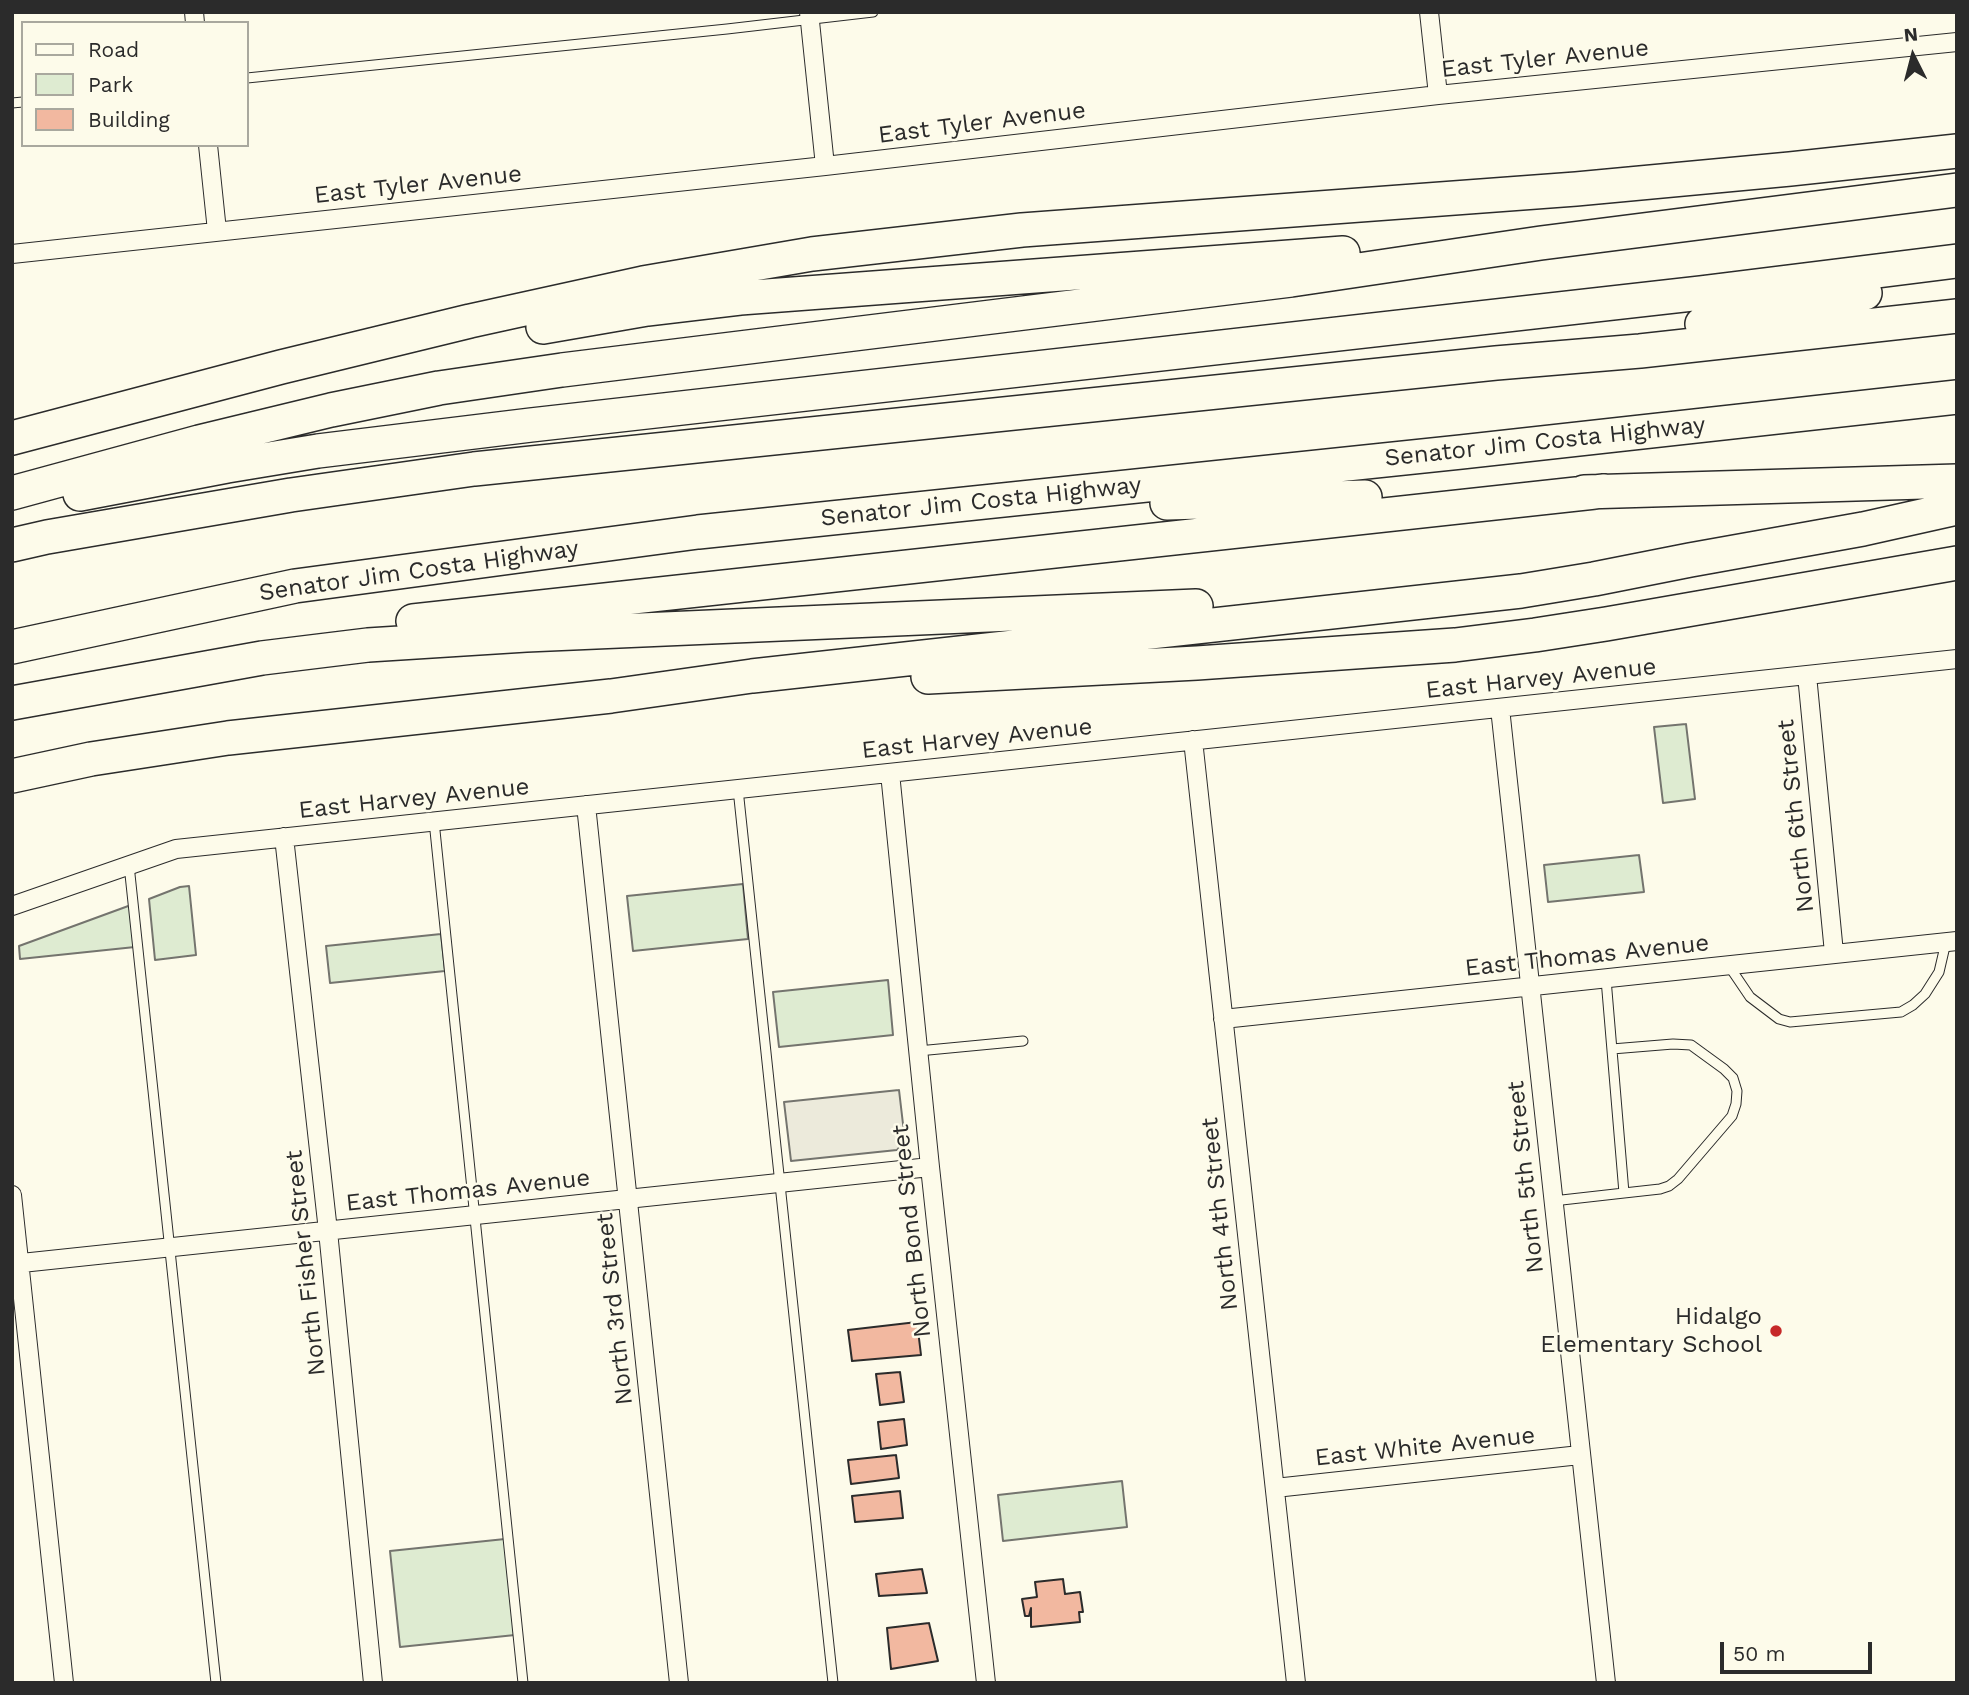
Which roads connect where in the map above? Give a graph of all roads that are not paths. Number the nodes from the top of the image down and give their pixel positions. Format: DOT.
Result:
graph roads {
  1 [pos="873,12"];
  2 [pos="1429,12"];
  3 [pos="809,16"];
  4 [pos="1957,42"];
  5 [pos="248,78"];
  6 [pos="1438,95"];
  7 [pos="208,147"];
  8 [pos="1957,150"];
  9 [pos="825,166"];
  10 [pos="1957,190"];
  11 [pos="217,231"];
  12 [pos="1541,243"];
  13 [pos="12,254"];
  14 [pos="1957,261"];
  15 [pos="1957,276"];
  16 [pos="1957,316"];
  17 [pos="1496,363"];
  18 [pos="1957,397"];
  19 [pos="12,439"];
  20 [pos="1957,481"];
  21 [pos="1604,491"];
  22 [pos="12,493"];
  23 [pos="12,505"];
  24 [pos="1957,508"];
  25 [pos="916,509"];
  26 [pos="12,545"];
  27 [pos="1690,560"];
  28 [pos="1957,562"];
  29 [pos="12,647"];
  30 [pos="1957,659"];
  31 [pos="1807,675"];
  32 [pos="12,687"];
  33 [pos="611,696"];
  34 [pos="12,703"];
  35 [pos="1500,708"];
  36 [pos="1193,740"];
  37 [pos="890,773"];
  38 [pos="12,776"];
  39 [pos="738,789"];
  40 [pos="586,805"];
  41 [pos="434,821"];
  42 [pos="284,838"];
  43 [pos="129,865"];
  44 [pos="12,906"];
  45 [pos="1951,942"];
  46 [pos="1833,953"];
  47 [pos="1728,965"];
  48 [pos="1606,979"];
  49 [pos="1530,987"];
  50 [pos="1223,1019"];
  51 [pos="1023,1041"];
  52 [pos="1612,1049"];
  53 [pos="918,1051"];
  54 [pos="930,1167"];
  55 [pos="780,1182"];
  56 [pos="1624,1194"];
  57 [pos="12,1195"];
  58 [pos="628,1199"];
  59 [pos="1553,1201"];
  60 [pos="475,1215"];
  61 [pos="328,1231"];
  62 [pos="170,1248"];
  63 [pos="16,1264"];
  64 [pos="1580,1455"];
  65 [pos="1275,1488"];
  66 [pos="64,1683"];
  67 [pos="216,1683"];
  68 [pos="373,1683"];
  69 [pos="523,1683"];
  70 [pos="679,1683"];
  71 [pos="833,1683"];
  72 [pos="986,1683"];
  73 [pos="1296,1683"];
  74 [pos="1605,1683"];
  1 -- 3 [label="lane"];
  2 -- 6 [label="street"];
  3 -- 5 [label="lane"];
  3 -- 9 [label="street"];
  4 -- 6 [label="street, East Tyler Avenue"];
  6 -- 9 [label="street, East Tyler Avenue"];
  7 -- 11 [label="street"];
  8 -- 19 [label="highway"];
  9 -- 11 [label="street, East Tyler Avenue"];
  10 -- 12 [label="highway"];
  11 -- 13 [label="street, East Tyler Avenue"];
  12 -- 19 [label="highway"];
  12 -- 22 [label="highway"];
  14 -- 23 [label="highway"];
  15 -- 17 [label="highway"];
  16 -- 17 [label="highway"];
  17 -- 26 [label="highway"];
  18 -- 25 [label="highway, Senator Jim Costa Highway"];
  20 -- 21 [label="highway"];
  21 -- 25 [label="highway"];
  21 -- 32 [label="highway"];
  24 -- 27 [label="highway"];
  25 -- 29 [label="highway, Senator Jim Costa Highway"];
  27 -- 33 [label="highway"];
  27 -- 34 [label="highway"];
  28 -- 33 [label="highway"];
  30 -- 31 [label="street, East Harvey Avenue"];
  31 -- 35 [label="street, East Harvey Avenue"];
  31 -- 46 [label="street, North 6th Street"];
  33 -- 38 [label="highway"];
  35 -- 36 [label="street, East Harvey Avenue"];
  35 -- 49 [label="street, North 5th Street"];
  36 -- 37 [label="street, East Harvey Avenue"];
  36 -- 50 [label="street, North 4th Street"];
  37 -- 39 [label="street, East Harvey Avenue"];
  37 -- 53 [label="street, North Bond Street"];
  39 -- 40 [label="street, East Harvey Avenue"];
  39 -- 55 [label="lane"];
  40 -- 41 [label="street, East Harvey Avenue"];
  40 -- 58 [label="street, North 3rd Street"];
  41 -- 42 [label="street, East Harvey Avenue"];
  41 -- 60 [label="lane"];
  42 -- 43 [label="street, East Harvey Avenue"];
  42 -- 61 [label="street, North Fisher Street"];
  43 -- 44 [label="street, East Harvey Avenue"];
  43 -- 62 [label="lane"];
  45 -- 46 [label="street, East Thomas Avenue"];
  45 -- 47 [label="lane"];
  46 -- 47 [label="street, East Thomas Avenue"];
  47 -- 48 [label="street, East Thomas Avenue"];
  48 -- 49 [label="street, East Thomas Avenue"];
  48 -- 52 [label="lane"];
  49 -- 50 [label="street, East Thomas Avenue"];
  49 -- 59 [label="street, North 5th Street"];
  50 -- 65 [label="street, North 4th Street"];
  51 -- 53 [label="lane"];
  52 -- 56 [label="lane"];
  52 -- 56 [label="lane"];
  53 -- 54 [label="street, North Bond Street"];
  54 -- 55 [label="street, East Thomas Avenue"];
  54 -- 72 [label="street, North Bond Street"];
  55 -- 58 [label="street, East Thomas Avenue"];
  55 -- 71 [label="lane"];
  56 -- 59 [label="lane"];
  57 -- 63 [label="street"];
  58 -- 60 [label="street, East Thomas Avenue"];
  58 -- 70 [label="street, North 3rd Street"];
  59 -- 64 [label="street, North 5th Street"];
  60 -- 61 [label="street, East Thomas Avenue"];
  60 -- 69 [label="lane"];
  61 -- 62 [label="street, East Thomas Avenue"];
  61 -- 68 [label="street, North Fisher Street"];
  62 -- 63 [label="street, East Thomas Avenue"];
  62 -- 67 [label="lane"];
  63 -- 66 [label="street"];
  64 -- 65 [label="street, East White Avenue"];
  64 -- 74 [label="street, North 5th Street"];
  65 -- 73 [label="street, North 4th Street"];
}
